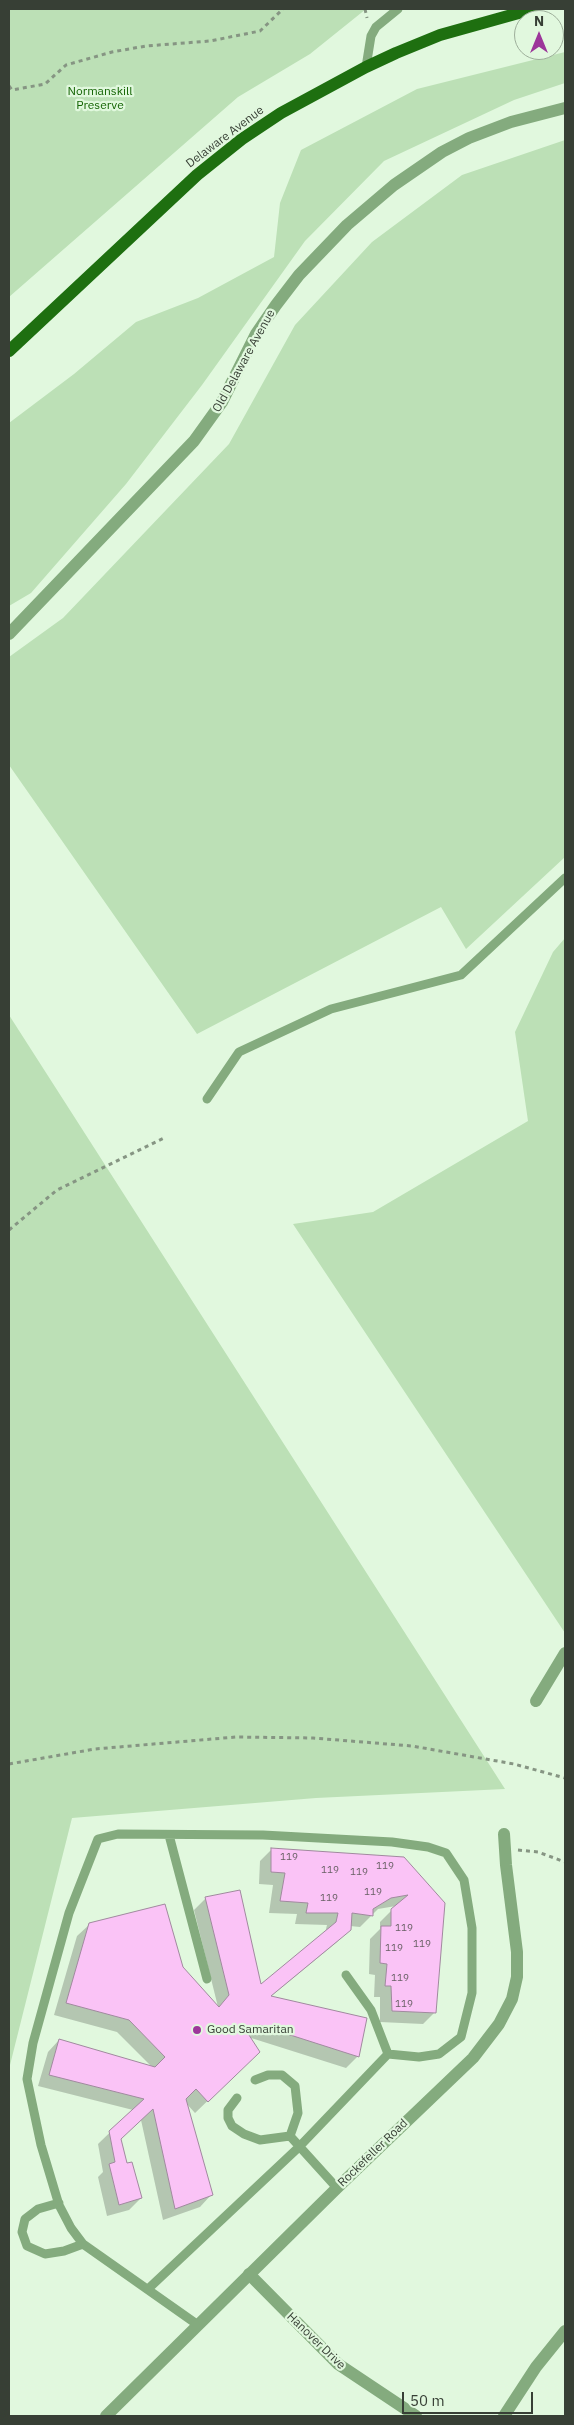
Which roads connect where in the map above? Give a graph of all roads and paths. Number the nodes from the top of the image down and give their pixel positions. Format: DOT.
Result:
graph roads {
  1 [pos="283,9"];
  2 [pos="398,9"];
  3 [pos="533,9"];
  4 [pos="366,67"];
  5 [pos="9,86"];
  6 [pos="565,108"];
  7 [pos="9,352"];
  8 [pos="9,634"];
  9 [pos="565,878"];
  10 [pos="207,1099"];
  11 [pos="164,1138"];
  12 [pos="9,1230"];
  13 [pos="565,1653"];
  14 [pos="536,1701"];
  15 [pos="9,1764"];
  16 [pos="565,1778"];
  17 [pos="169,1834"];
  18 [pos="504,1834"];
  19 [pos="505,1849"];
  20 [pos="565,1862"];
  21 [pos="346,1975"];
  22 [pos="207,1979"];
  23 [pos="388,2054"];
  24 [pos="255,2080"];
  25 [pos="237,2098"];
  26 [pos="290,2136"];
  27 [pos="299,2148"];
  28 [pos="337,2188"];
  29 [pos="59,2203"];
  30 [pos="83,2244"];
  31 [pos="249,2274"];
  32 [pos="148,2289"];
  33 [pos="198,2325"];
  34 [pos="565,2331"];
  35 [pos="106,2416"];
  36 [pos="416,2416"];
  37 [pos="504,2416"];
  1 -- 5 [label="path"];
  2 -- 4 [label="lane"];
  3 -- 4 [label="main road, Delaware Avenue"];
  4 -- 7 [label="main road, Delaware Avenue"];
  6 -- 8 [label="street, Old Delaware Avenue"];
  9 -- 10 [label="lane"];
  11 -- 12 [label="path"];
  13 -- 14 [label="street"];
  15 -- 16 [label="path"];
  17 -- 22 [label="lane"];
  17 -- 23 [label="lane"];
  17 -- 29 [label="lane"];
  18 -- 19 [label="street, Rockefeller Road"];
  19 -- 20 [label="path"];
  19 -- 28 [label="street, Rockefeller Road"];
  21 -- 23 [label="lane"];
  23 -- 27 [label="lane"];
  24 -- 26 [label="lane"];
  25 -- 26 [label="lane"];
  26 -- 27 [label="lane"];
  27 -- 28 [label="lane"];
  27 -- 32 [label="lane"];
  28 -- 31 [label="street, Rockefeller Road"];
  29 -- 30 [label="lane"];
  29 -- 30 [label="lane"];
  30 -- 32 [label="lane"];
  31 -- 33 [label="street, Rockefeller Road"];
  31 -- 36 [label="street, Hanover Drive"];
  32 -- 33 [label="lane"];
  33 -- 35 [label="street, Rockefeller Road"];
  34 -- 37 [label="street"];
}
